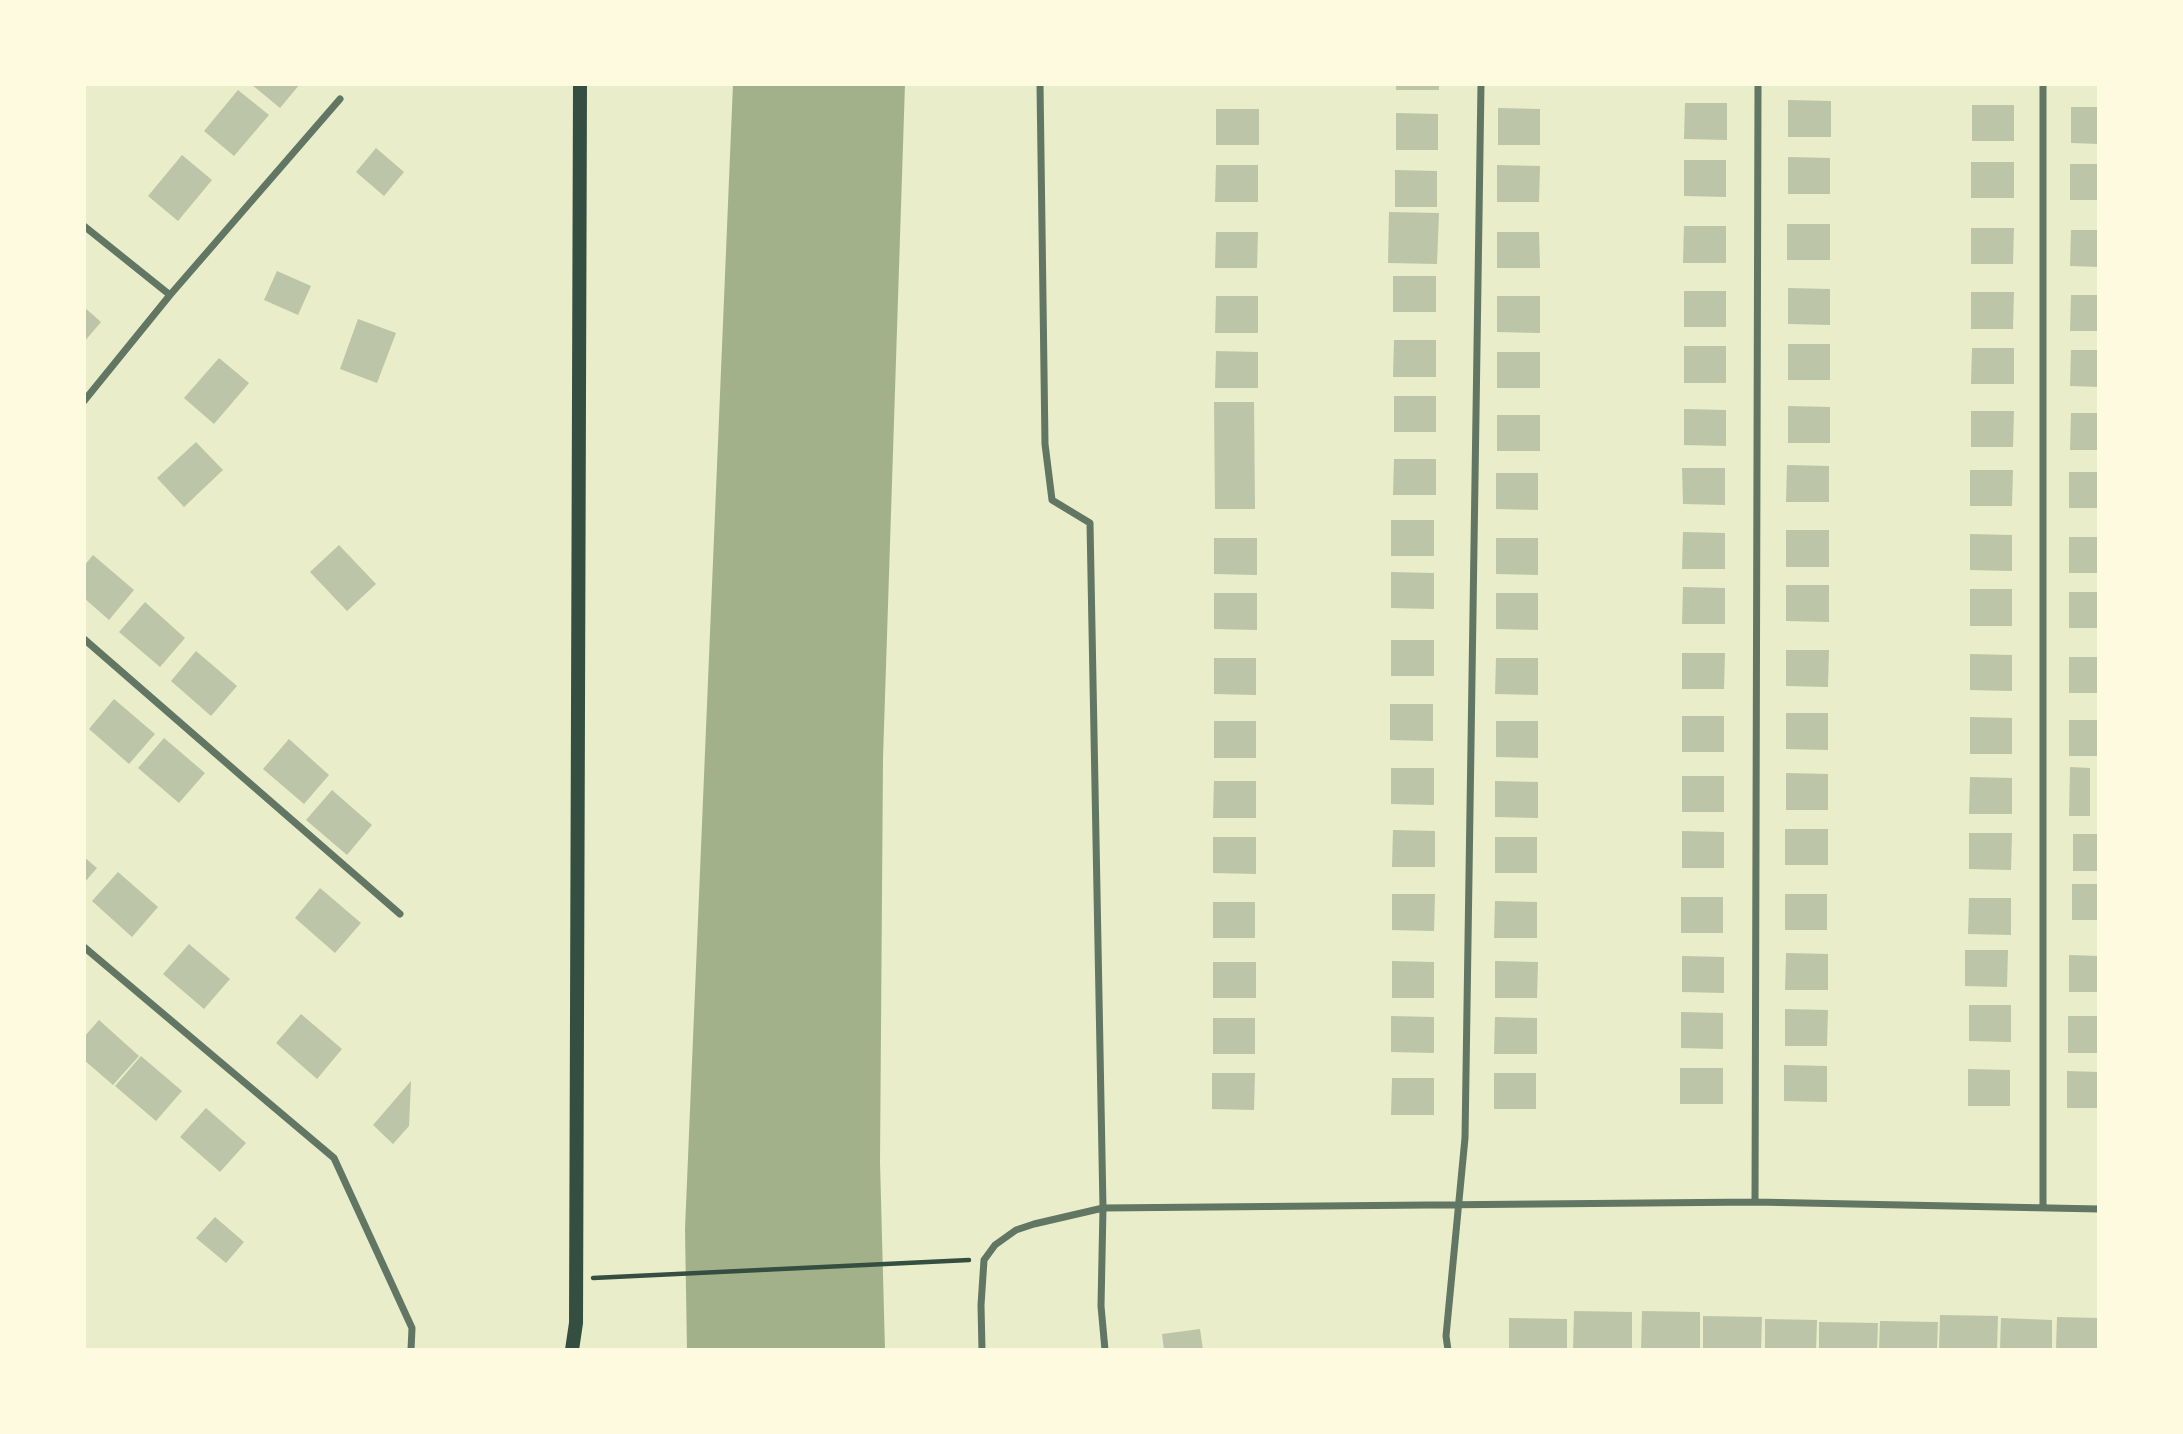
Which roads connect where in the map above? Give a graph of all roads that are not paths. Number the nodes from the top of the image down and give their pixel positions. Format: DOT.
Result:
graph roads {
  1 [pos="580,84"];
  2 [pos="1040,84"];
  3 [pos="1481,84"];
  4 [pos="1758,84"];
  5 [pos="2043,84"];
  6 [pos="340,99"];
  7 [pos="84,226"];
  8 [pos="170,295"];
  9 [pos="84,401"];
  10 [pos="84,639"];
  11 [pos="400,914"];
  12 [pos="84,947"];
  13 [pos="1755,1202"];
  14 [pos="1458,1203"];
  15 [pos="1103,1208"];
  16 [pos="2043,1208"];
  17 [pos="2099,1209"];
  18 [pos="411,1350"];
  19 [pos="572,1350"];
  20 [pos="982,1350"];
  21 [pos="1105,1350"];
  22 [pos="1448,1350"];
  1 -- 19 [label="main road"];
  2 -- 15 [label="street"];
  3 -- 14 [label="street"];
  4 -- 13 [label="street"];
  5 -- 16 [label="street"];
  6 -- 8 [label="street"];
  7 -- 8 [label="street"];
  8 -- 9 [label="street"];
  10 -- 11 [label="street"];
  12 -- 18 [label="street"];
  13 -- 14 [label="street"];
  13 -- 16 [label="street"];
  14 -- 15 [label="street"];
  14 -- 22 [label="street"];
  15 -- 20 [label="street"];
  15 -- 21 [label="street"];
  16 -- 17 [label="street"];
}
